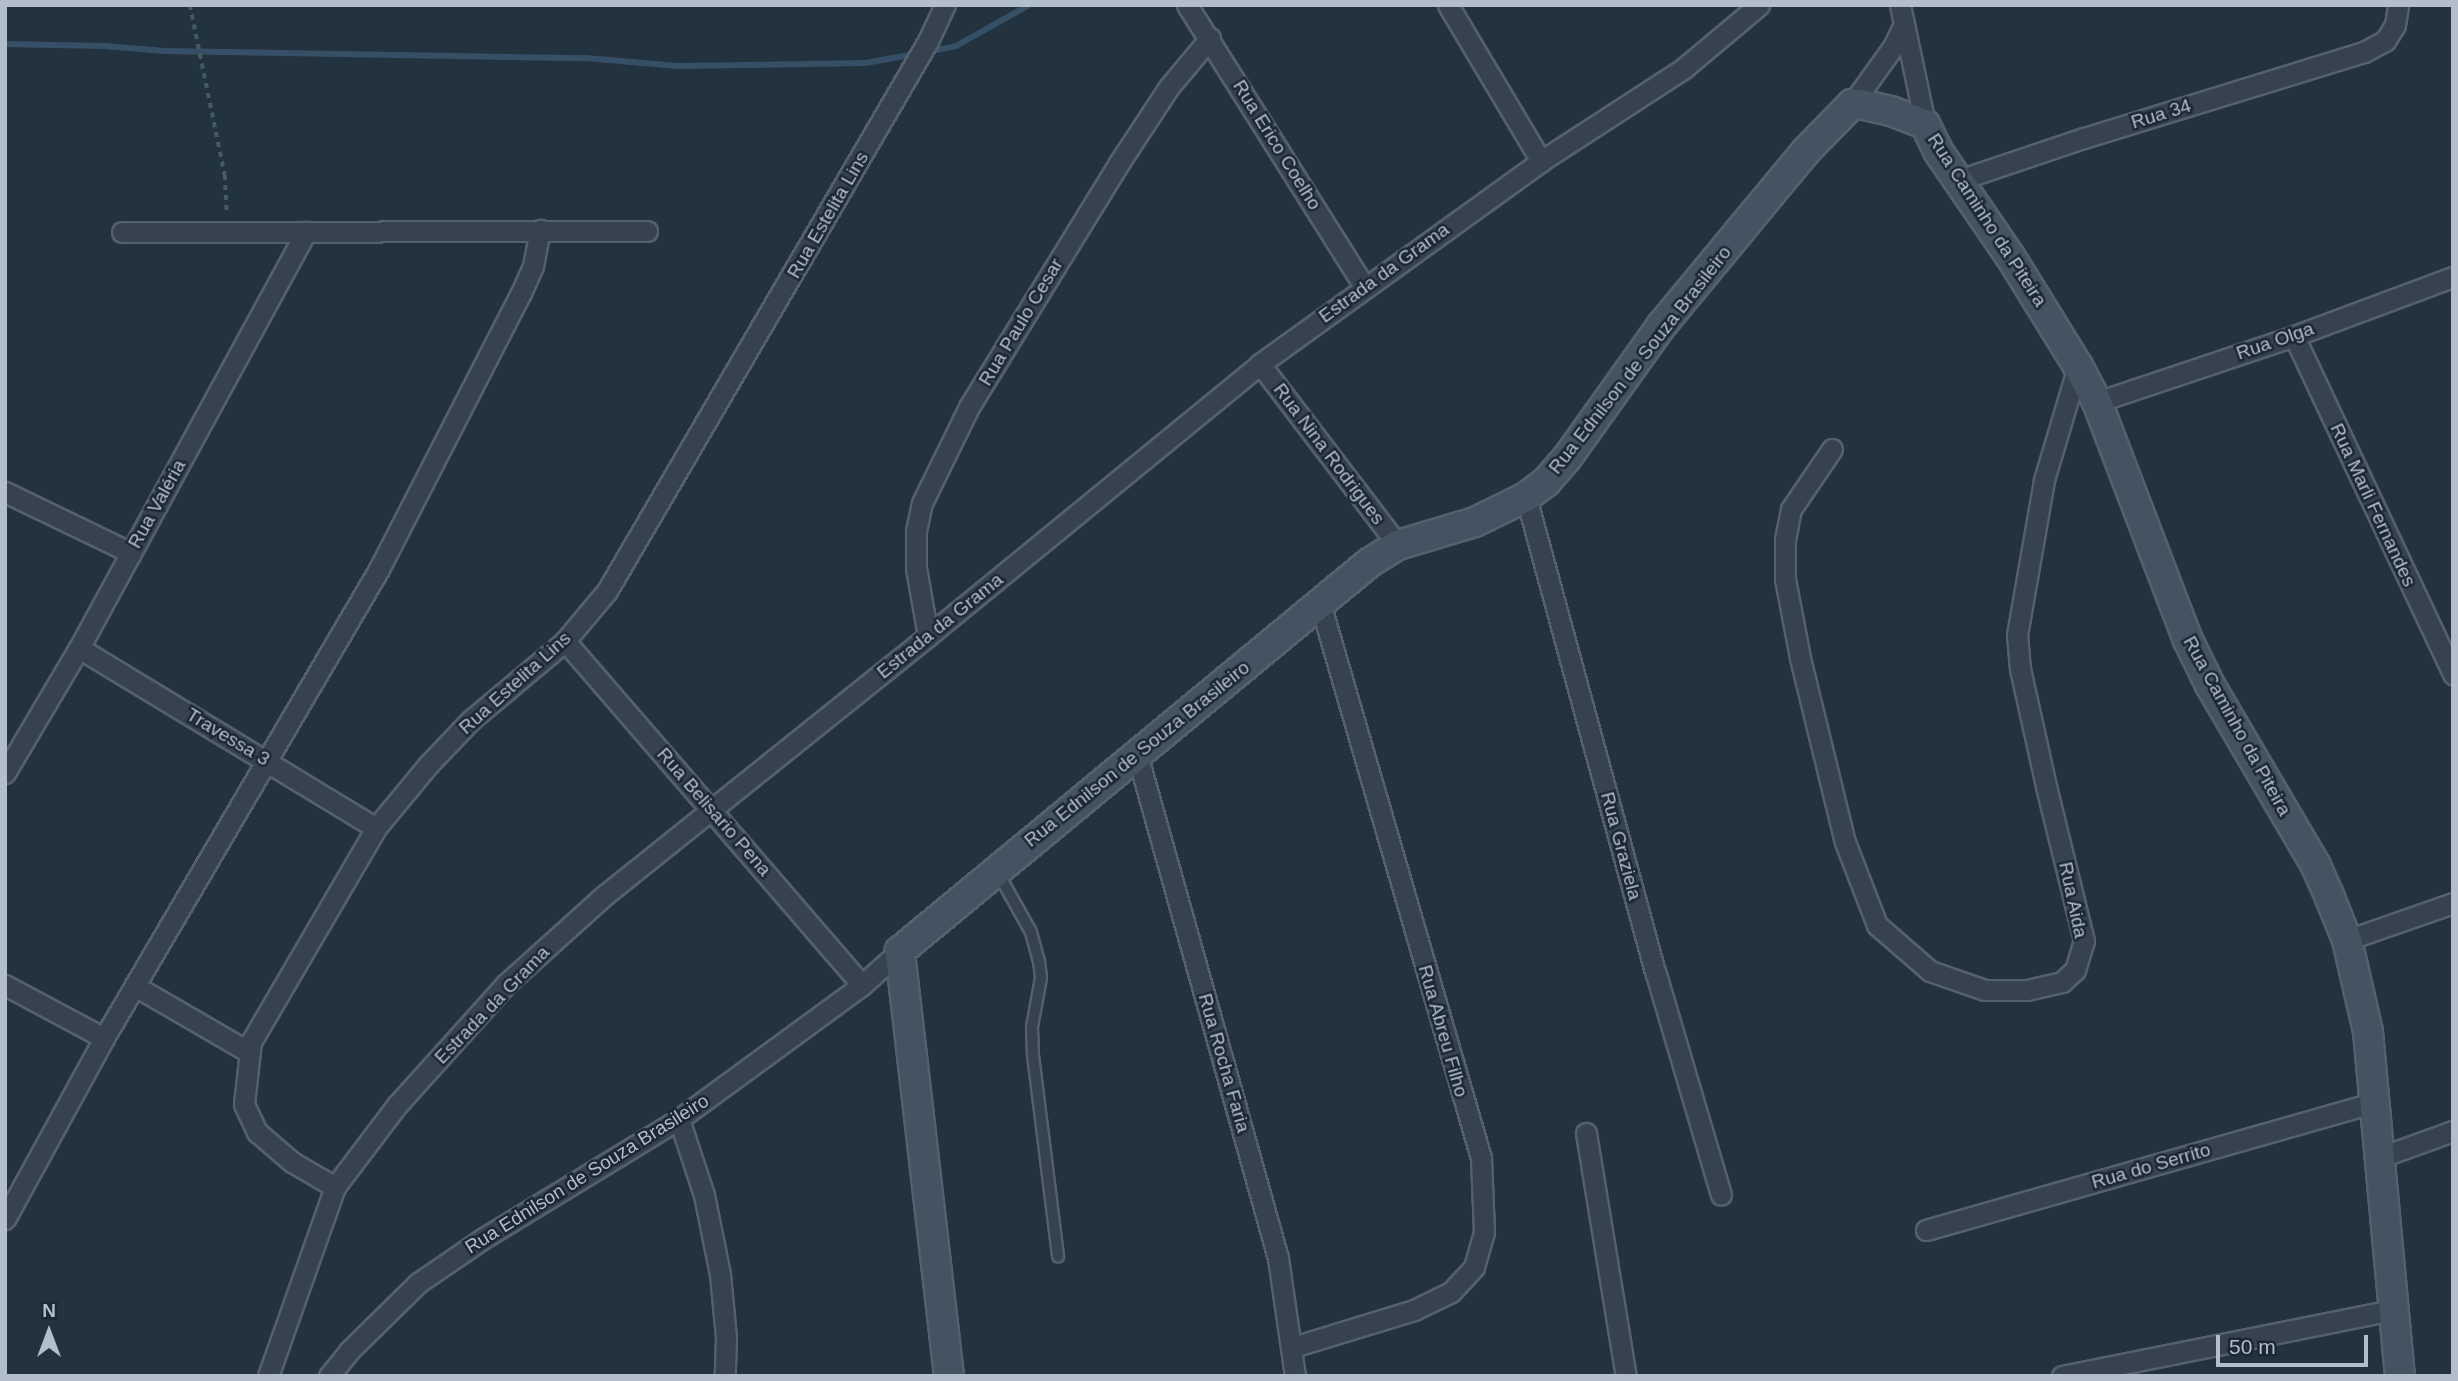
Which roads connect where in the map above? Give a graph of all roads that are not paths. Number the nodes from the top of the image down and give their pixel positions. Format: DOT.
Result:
graph roads {
  1 [pos="945,5"];
  2 [pos="1187,5"];
  3 [pos="1448,5"];
  4 [pos="1759,5"];
  5 [pos="2398,5"];
  6 [pos="1902,15"];
  7 [pos="1210,38"];
  8 [pos="1852,104"];
  9 [pos="1926,124"];
  10 [pos="1541,161"];
  11 [pos="1959,180"];
  12 [pos="540,230"];
  13 [pos="648,231"];
  14 [pos="122,232"];
  15 [pos="306,232"];
  16 [pos="2453,277"];
  17 [pos="1364,286"];
  18 [pos="2294,336"];
  19 [pos="1260,363"];
  20 [pos="2078,366"];
  21 [pos="2097,402"];
  22 [pos="1832,449"];
  23 [pos="5,492"];
  24 [pos="1526,497"];
  25 [pos="1398,545"];
  26 [pos="131,553"];
  27 [pos="1320,603"];
  28 [pos="928,636"];
  29 [pos="565,640"];
  30 [pos="79,648"];
  31 [pos="2453,674"];
  32 [pos="12,745"];
  33 [pos="1137,754"];
  34 [pos="266,759"];
  35 [pos="5,773"];
  36 [pos="712,810"];
  37 [pos="376,828"];
  38 [pos="996,869"];
  39 [pos="2453,903"];
  40 [pos="2347,940"];
  41 [pos="900,951"];
  42 [pos="5,985"];
  43 [pos="862,985"];
  44 [pos="135,986"];
  45 [pos="104,1038"];
  46 [pos="249,1052"];
  47 [pos="2376,1102"];
  48 [pos="679,1119"];
  49 [pos="2453,1131"];
  50 [pos="1586,1133"];
  51 [pos="2381,1157"];
  52 [pos="335,1187"];
  53 [pos="1721,1195"];
  54 [pos="5,1219"];
  55 [pos="1926,1230"];
  56 [pos="1058,1256"];
  57 [pos="2393,1310"];
  58 [pos="1293,1347"];
  59 [pos="268,1376"];
  60 [pos="329,1376"];
  61 [pos="724,1376"];
  62 [pos="949,1376"];
  63 [pos="1295,1376"];
  64 [pos="1626,1376"];
  65 [pos="2062,1376"];
  66 [pos="2400,1376"];
  1 -- 29 [label="street, Rua Estelita Lins"];
  2 -- 7 [label="street, Rua Erico Coelho"];
  3 -- 10 [label="street"];
  4 -- 10 [label="street, Estrada da Grama"];
  5 -- 11 [label="street, Rua 34"];
  6 -- 8 [label="street, Rua Caminho da Piteira"];
  6 -- 9 [label="street, Rua Caminho da Piteira"];
  7 -- 17 [label="street, Rua Erico Coelho"];
  7 -- 28 [label="street, Rua Paulo Cesar"];
  8 -- 9 [label="street, Rua Caminho da Piteira"];
  8 -- 24 [label="street, Rua Ednilson de Souza Brasileiro"];
  9 -- 11 [label="street, Rua Caminho da Piteira"];
  10 -- 17 [label="street, Estrada da Grama"];
  11 -- 20 [label="street, Rua Caminho da Piteira"];
  12 -- 13 [label="street"];
  12 -- 15 [label="street"];
  12 -- 34 [label="street"];
  14 -- 15 [label="street"];
  15 -- 26 [label="street, Rua Valéria"];
  16 -- 18 [label="street, Rua Olga"];
  17 -- 19 [label="street, Estrada da Grama"];
  18 -- 21 [label="street, Rua Olga"];
  18 -- 31 [label="street, Rua Marli Fernandes"];
  19 -- 25 [label="street, Rua Nina Rodrigues"];
  19 -- 28 [label="street, Estrada da Grama"];
  20 -- 21 [label="street, Rua Caminho da Piteira"];
  20 -- 22 [label="street, Rua Aida"];
  21 -- 40 [label="street, Rua Caminho da Piteira"];
  23 -- 26 [label="street"];
  24 -- 25 [label="street, Rua Ednilson de Souza Brasileiro"];
  24 -- 53 [label="street, Rua Graziela"];
  25 -- 27 [label="street, Rua Ednilson de Souza Brasileiro"];
  26 -- 30 [label="street, Rua Valéria"];
  27 -- 33 [label="street, Rua Ednilson de Souza Brasileiro"];
  27 -- 58 [label="street, Rua Abreu Filho"];
  28 -- 36 [label="street, Estrada da Grama"];
  29 -- 36 [label="street, Rua Belisario Pena"];
  29 -- 37 [label="street, Rua Estelita Lins"];
  30 -- 32 [label="street, Rua Valéria"];
  30 -- 34 [label="street, Travessa 3"];
  32 -- 35 [label="street, Rua Valéria"];
  33 -- 38 [label="street, Rua Ednilson de Souza Brasileiro"];
  33 -- 58 [label="street, Rua Rocha Faria"];
  34 -- 37 [label="street, Travessa 3"];
  34 -- 44 [label="street"];
  36 -- 43 [label="street, Rua Belisario Pena"];
  36 -- 52 [label="street, Estrada da Grama"];
  37 -- 46 [label="street, Rua Estelita Lins"];
  38 -- 41 [label="street, Rua Ednilson de Souza Brasileiro"];
  38 -- 56 [label="lane"];
  39 -- 40 [label="street"];
  40 -- 47 [label="street, Rua Caminho da Piteira"];
  41 -- 43 [label="street, Rua Ednilson de Souza Brasileiro"];
  41 -- 62 [label="street"];
  42 -- 45 [label="street"];
  43 -- 48 [label="street, Rua Ednilson de Souza Brasileiro"];
  44 -- 45 [label="street"];
  44 -- 46 [label="street"];
  45 -- 54 [label="street"];
  46 -- 52 [label="street, Rua Estelita Lins"];
  47 -- 51 [label="street, Rua Caminho da Piteira"];
  47 -- 55 [label="street, Rua do Serrito"];
  48 -- 60 [label="street, Rua Ednilson de Souza Brasileiro"];
  48 -- 61 [label="street"];
  49 -- 51 [label="street"];
  50 -- 64 [label="street"];
  51 -- 57 [label="street, Rua Caminho da Piteira"];
  52 -- 59 [label="street, Estrada da Grama"];
  57 -- 65 [label="street"];
  57 -- 66 [label="street, Rua Caminho da Piteira"];
  58 -- 63 [label="street, Rua Rocha Faria"];
}
